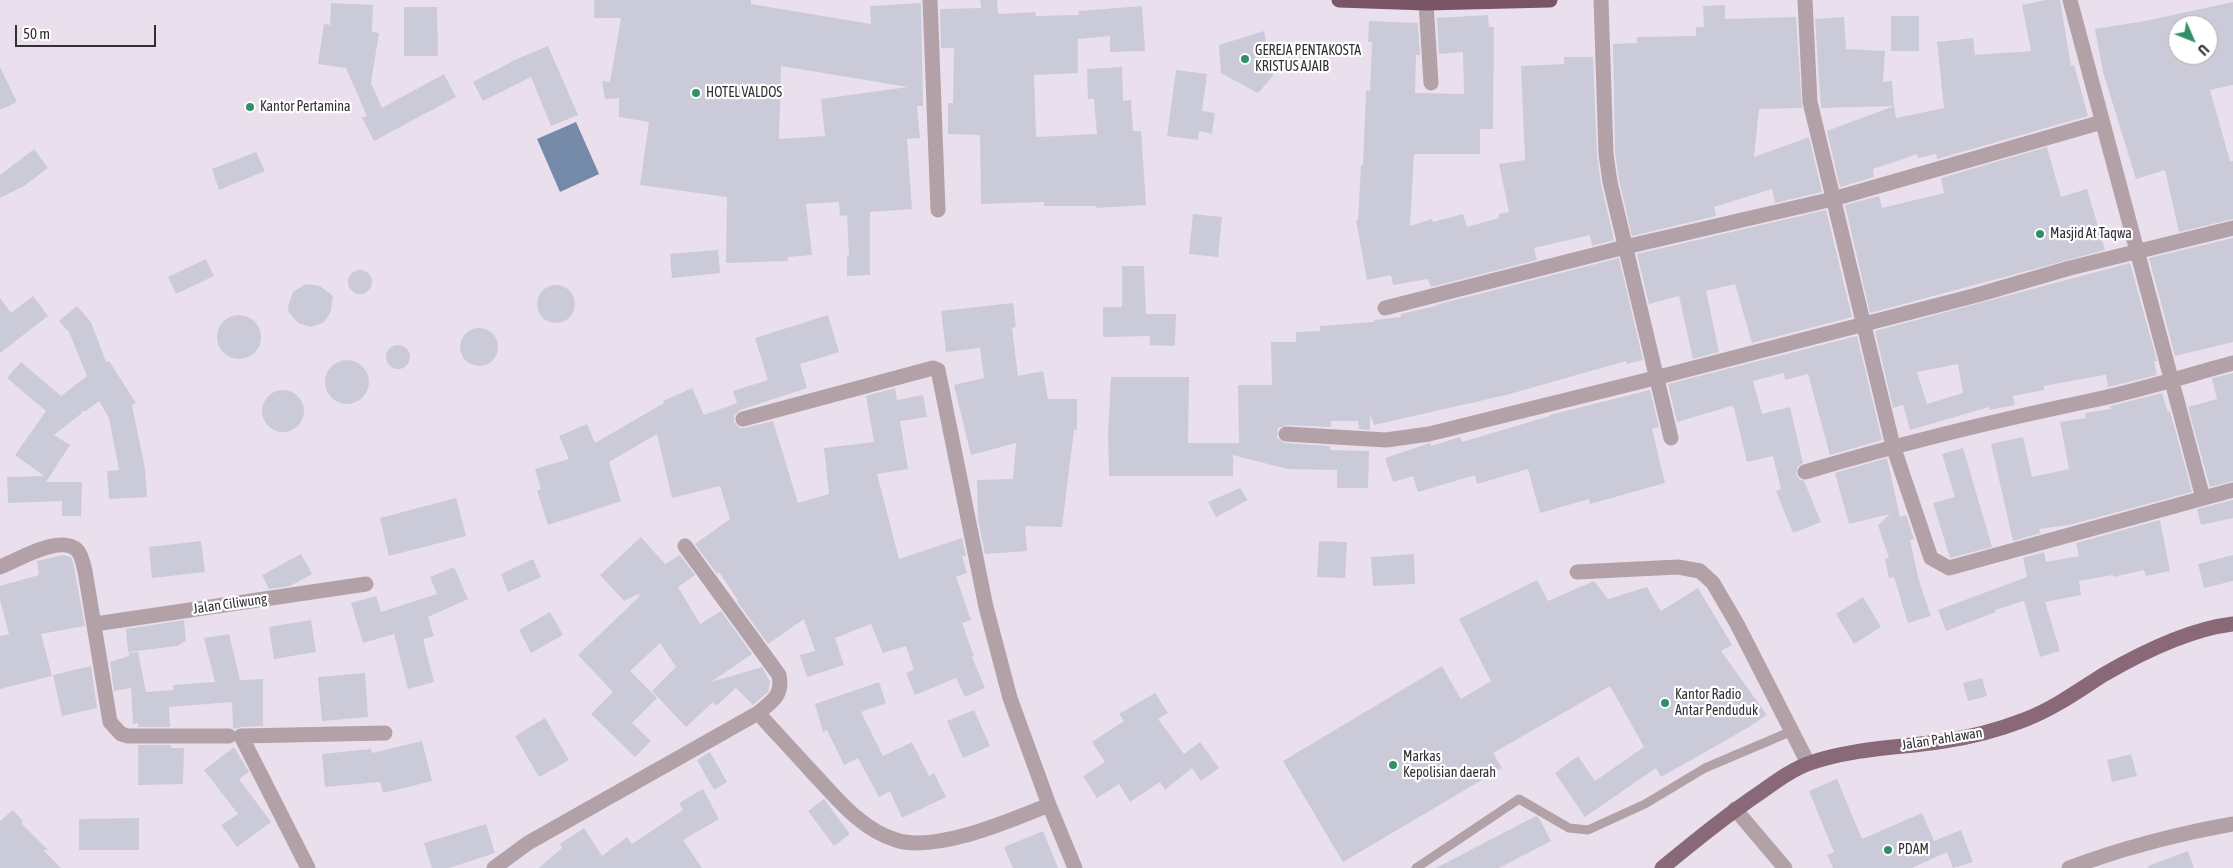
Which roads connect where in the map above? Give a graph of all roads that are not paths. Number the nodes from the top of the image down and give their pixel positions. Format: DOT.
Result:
graph roads {
  1 [pos="930,0"];
  2 [pos="1339,0"];
  3 [pos="1550,0"];
  4 [pos="1601,0"];
  5 [pos="1804,0"];
  6 [pos="2070,0"];
  7 [pos="1426,3"];
  8 [pos="1431,83"];
  9 [pos="2102,122"];
  10 [pos="1833,199"];
  11 [pos="938,210"];
  12 [pos="2233,228"];
  13 [pos="1625,247"];
  14 [pos="2138,252"];
  15 [pos="1385,308"];
  16 [pos="1865,324"];
  17 [pos="2233,363"];
  18 [pos="1655,378"];
  19 [pos="2171,380"];
  20 [pos="743,419"];
  21 [pos="1286,434"];
  22 [pos="1671,438"];
  23 [pos="1893,446"];
  24 [pos="1805,472"];
  25 [pos="2233,490"];
  26 [pos="2203,498"];
  27 [pos="684,546"];
  28 [pos="0,567"];
  29 [pos="1577,572"];
  30 [pos="366,584"];
  31 [pos="95,624"];
  32 [pos="2233,624"];
  33 [pos="758,713"];
  34 [pos="1792,731"];
  35 [pos="385,733"];
  36 [pos="229,736"];
  37 [pos="1808,763"];
  38 [pos="1049,805"];
  39 [pos="1735,809"];
  40 [pos="2233,824"];
  41 [pos="308,868"];
  42 [pos="494,868"];
  43 [pos="1075,868"];
  44 [pos="1416,868"];
  45 [pos="1662,868"];
  46 [pos="1786,868"];
  47 [pos="2070,868"];
  1 -- 11 [label="street"];
  2 -- 7 [label="highway"];
  3 -- 7 [label="highway"];
  4 -- 13 [label="street"];
  5 -- 10 [label="street"];
  6 -- 9 [label="street"];
  7 -- 8 [label="street"];
  9 -- 10 [label="street"];
  9 -- 14 [label="street"];
  10 -- 13 [label="street"];
  10 -- 16 [label="street"];
  12 -- 14 [label="street"];
  13 -- 15 [label="street"];
  13 -- 18 [label="street"];
  14 -- 16 [label="street"];
  14 -- 19 [label="street"];
  16 -- 18 [label="street"];
  16 -- 23 [label="street"];
  17 -- 19 [label="street"];
  18 -- 21 [label="street"];
  18 -- 22 [label="street"];
  19 -- 23 [label="street"];
  19 -- 26 [label="street"];
  20 -- 38 [label="street"];
  23 -- 24 [label="street"];
  23 -- 26 [label="street"];
  25 -- 26 [label="street"];
  27 -- 33 [label="street"];
  28 -- 31 [label="street"];
  29 -- 34 [label="street"];
  30 -- 31 [label="street, Jalan Ciliwung"];
  31 -- 36 [label="street"];
  32 -- 37 [label="main road, Jalan Pahlawan"];
  33 -- 38 [label="street"];
  33 -- 42 [label="street"];
  34 -- 37 [label="street"];
  34 -- 44 [label="lane"];
  35 -- 41 [label="street"];
  37 -- 39 [label="main road, Jalan Pahlawan"];
  38 -- 43 [label="street"];
  39 -- 45 [label="main road, Jalan Pahlawan"];
  39 -- 46 [label="street"];
  40 -- 47 [label="street"];
}
